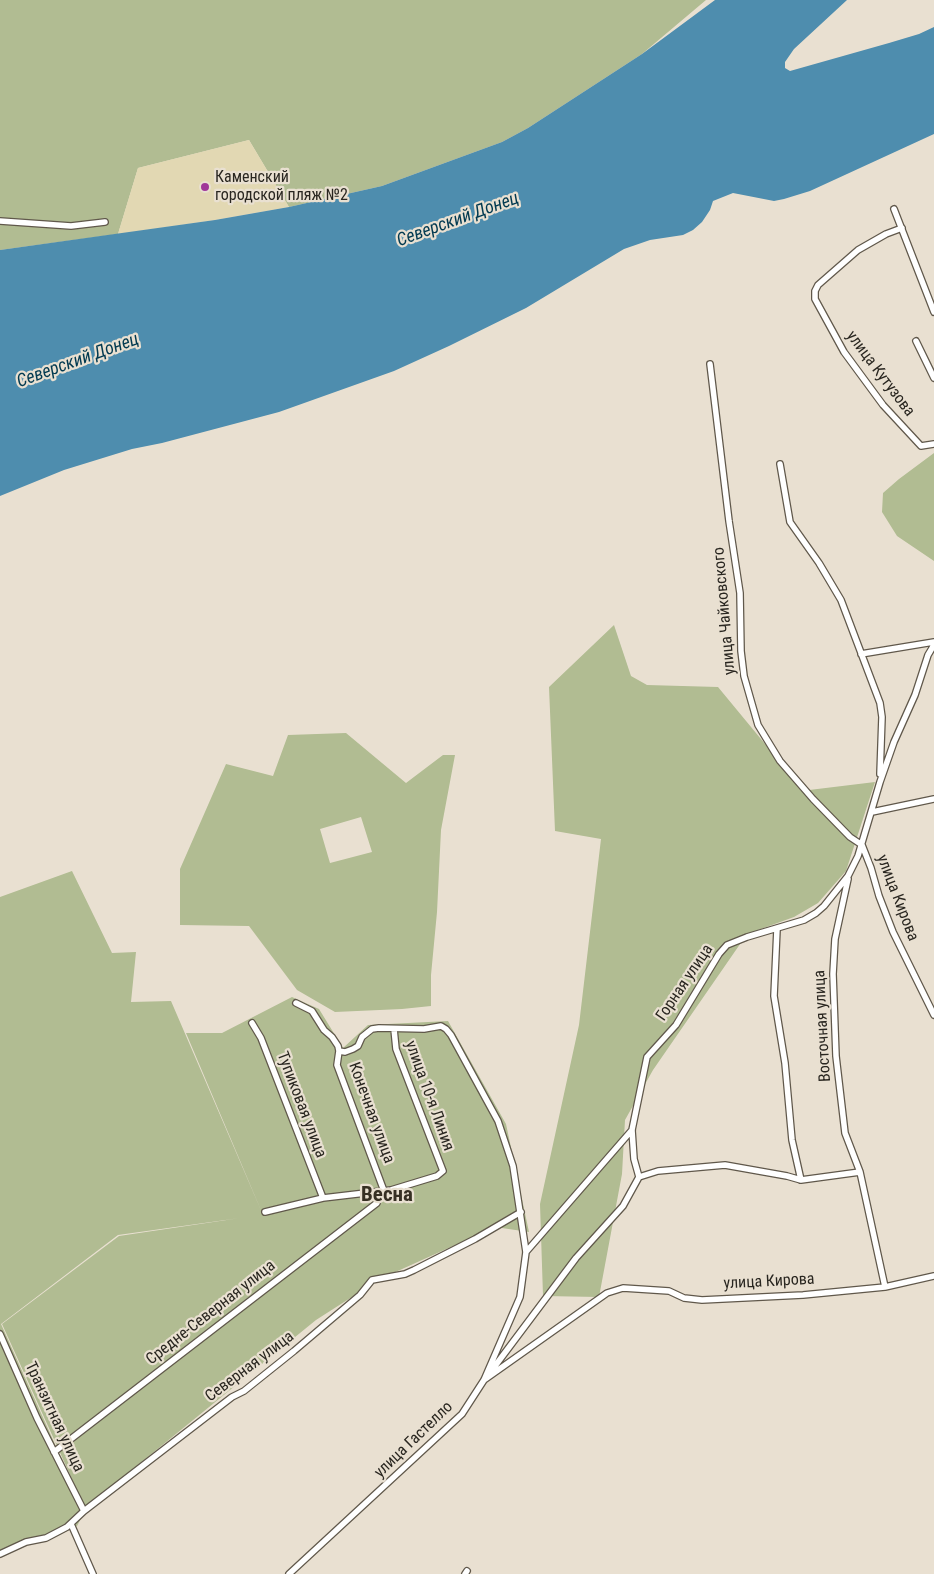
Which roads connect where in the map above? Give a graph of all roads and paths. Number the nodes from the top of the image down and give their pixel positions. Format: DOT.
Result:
graph roads {
  1 [pos="894,209"];
  2 [pos="0,221"];
  3 [pos="106,222"];
  4 [pos="902,228"];
  5 [pos="934,312"];
  6 [pos="916,342"];
  7 [pos="710,364"];
  8 [pos="934,378"];
  9 [pos="934,444"];
  10 [pos="780,464"];
  11 [pos="934,644"];
  12 [pos="861,654"];
  13 [pos="880,782"];
  14 [pos="934,799"];
  15 [pos="872,812"];
  16 [pos="862,845"];
  17 [pos="848,876"];
  18 [pos="777,929"];
  19 [pos="296,1003"];
  20 [pos="934,1015"];
  21 [pos="252,1023"];
  22 [pos="394,1029"];
  23 [pos="340,1050"];
  24 [pos="632,1130"];
  25 [pos="860,1172"];
  26 [pos="639,1177"];
  27 [pos="801,1180"];
  28 [pos="381,1191"];
  29 [pos="323,1198"];
  30 [pos="264,1212"];
  31 [pos="521,1212"];
  32 [pos="526,1252"];
  33 [pos="934,1276"];
  34 [pos="885,1287"];
  35 [pos="0,1334"];
  36 [pos="484,1380"];
  37 [pos="54,1452"];
  38 [pos="84,1511"];
  39 [pos="71,1524"];
  40 [pos="0,1554"];
  41 [pos="93,1574"];
  42 [pos="289,1574"];
  1 -- 4 [label="street"];
  2 -- 3 [label="street"];
  4 -- 5 [label="street"];
  4 -- 9 [label="street, улица Кутузова"];
  6 -- 8 [label="street"];
  7 -- 16 [label="street, улица Чайковского"];
  10 -- 12 [label="street"];
  11 -- 12 [label="street"];
  11 -- 13 [label="street, Горная улица"];
  12 -- 13 [label="street"];
  13 -- 15 [label="street, Горная улица"];
  14 -- 15 [label="street"];
  15 -- 16 [label="street, Горная улица"];
  16 -- 17 [label="street, Горная улица"];
  16 -- 20 [label="street, улица Кирова"];
  17 -- 18 [label="street, Горная улица"];
  17 -- 25 [label="street, Восточная улица"];
  18 -- 24 [label="street, Горная улица"];
  18 -- 27 [label="street"];
  19 -- 23 [label="street, Конечная улица"];
  21 -- 29 [label="street, Тупиковая улица"];
  22 -- 23 [label="street"];
  22 -- 28 [label="street, улица 10-я Линия"];
  22 -- 31 [label="street"];
  23 -- 28 [label="street, Конечная улица"];
  24 -- 26 [label="street, Горная улица"];
  24 -- 32 [label="street"];
  25 -- 27 [label="street"];
  25 -- 34 [label="street, Восточная улица"];
  26 -- 27 [label="street"];
  26 -- 36 [label="street"];
  28 -- 29 [label="street"];
  28 -- 37 [label="street, Средне-Северная улица"];
  29 -- 30 [label="street"];
  31 -- 32 [label="street"];
  31 -- 38 [label="street, Северная улица"];
  32 -- 36 [label="street, улица Гастелло"];
  33 -- 34 [label="street, улица Кирова"];
  34 -- 36 [label="street, улица Кирова"];
  35 -- 37 [label="street, Транзитная улица"];
  36 -- 42 [label="street, улица Гастелло"];
  37 -- 38 [label="street, Транзитная улица"];
  38 -- 39 [label="street, Северная улица"];
  39 -- 40 [label="street, Северная улица"];
  39 -- 41 [label="street"];
}
